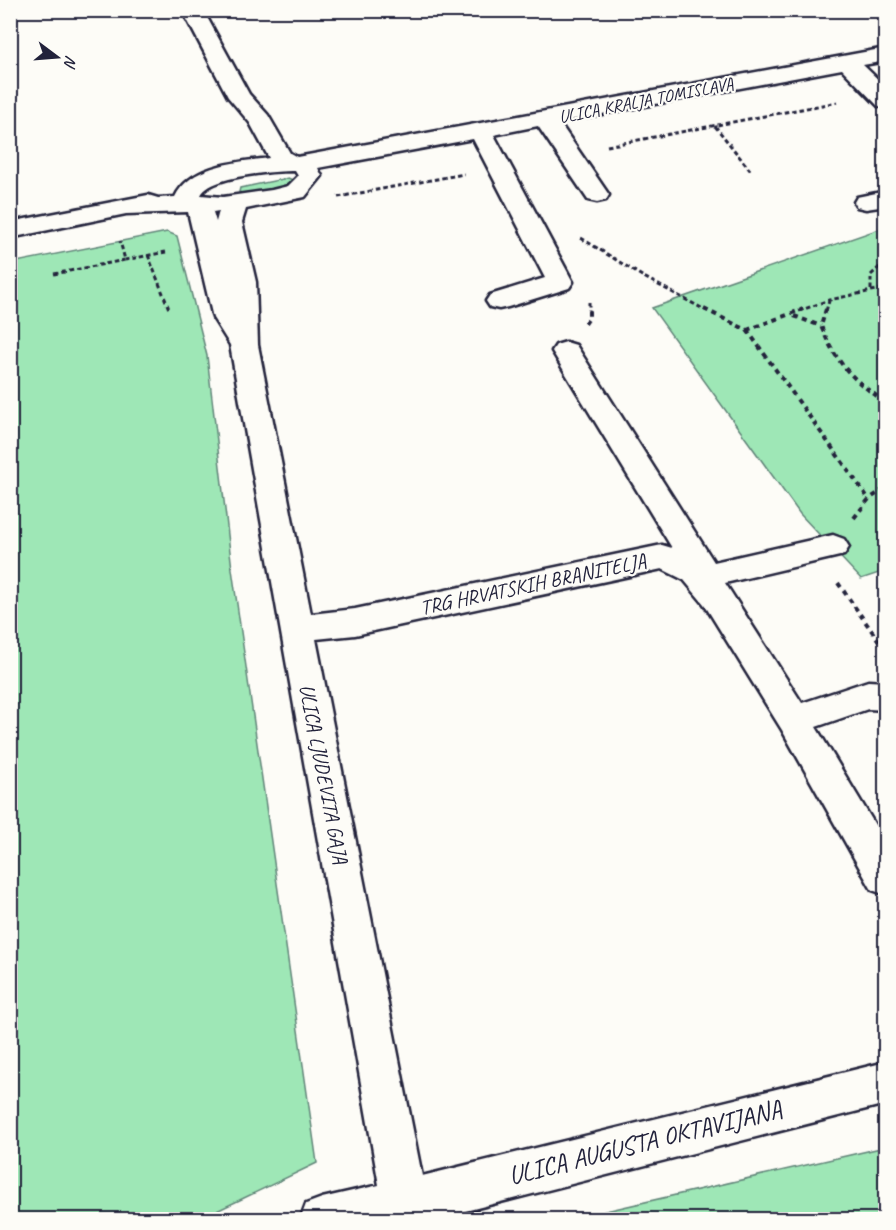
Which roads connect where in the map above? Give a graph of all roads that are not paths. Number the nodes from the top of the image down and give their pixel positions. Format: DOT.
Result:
graph roads {
  1 [pos="192,10"];
  2 [pos="885,54"];
  3 [pos="847,61"];
  4 [pos="239,98"];
  5 [pos="885,101"];
  6 [pos="545,119"];
  7 [pos="481,132"];
  8 [pos="246,171"];
  9 [pos="298,172"];
  10 [pos="194,195"];
  11 [pos="597,195"];
  12 [pos="240,201"];
  13 [pos="10,230"];
  14 [pos="499,301"];
  15 [pos="244,345"];
  16 [pos="566,351"];
  17 [pos="824,548"];
  18 [pos="711,585"];
  19 [pos="296,629"];
  20 [pos="885,696"];
  21 [pos="794,720"];
  22 [pos="885,878"];
  23 [pos="885,1083"];
  24 [pos="406,1211"];
  25 [pos="322,1220"];
  1 -- 4 [label="street"];
  2 -- 3 [label="street, ULICA KRALJA TOMISLAVA"];
  3 -- 5 [label="street"];
  3 -- 6 [label="street, ULICA KRALJA TOMISLAVA"];
  4 -- 8 [label="street"];
  4 -- 9 [label="street"];
  6 -- 7 [label="street, ULICA KRALJA TOMISLAVA"];
  6 -- 11 [label="street"];
  7 -- 9 [label="street, ULICA KRALJA TOMISLAVA"];
  7 -- 14 [label="street"];
  8 -- 9 [label="street"];
  8 -- 10 [label="street"];
  9 -- 12 [label="street"];
  10 -- 12 [label="street"];
  10 -- 13 [label="street"];
  10 -- 15 [label="street, ULICA LJUDEVITA GAJA"];
  12 -- 15 [label="street, ULICA LJUDEVITA GAJA"];
  15 -- 19 [label="street, ULICA LJUDEVITA GAJA"];
  16 -- 18 [label="street"];
  17 -- 18 [label="street"];
  18 -- 19 [label="street, TRG HRVATSKIH BRANITELJA"];
  18 -- 21 [label="street, TRG HRVATSKIH BRANITELJA"];
  19 -- 24 [label="street, ULICA LJUDEVITA GAJA"];
  20 -- 21 [label="street"];
  21 -- 22 [label="street, TRG HRVATSKIH BRANITELJA"];
  23 -- 24 [label="street, ULICA AUGUSTA OKTAVIJANA"];
  24 -- 25 [label="street, ULICA AUGUSTA OKTAVIJANA"];
}
